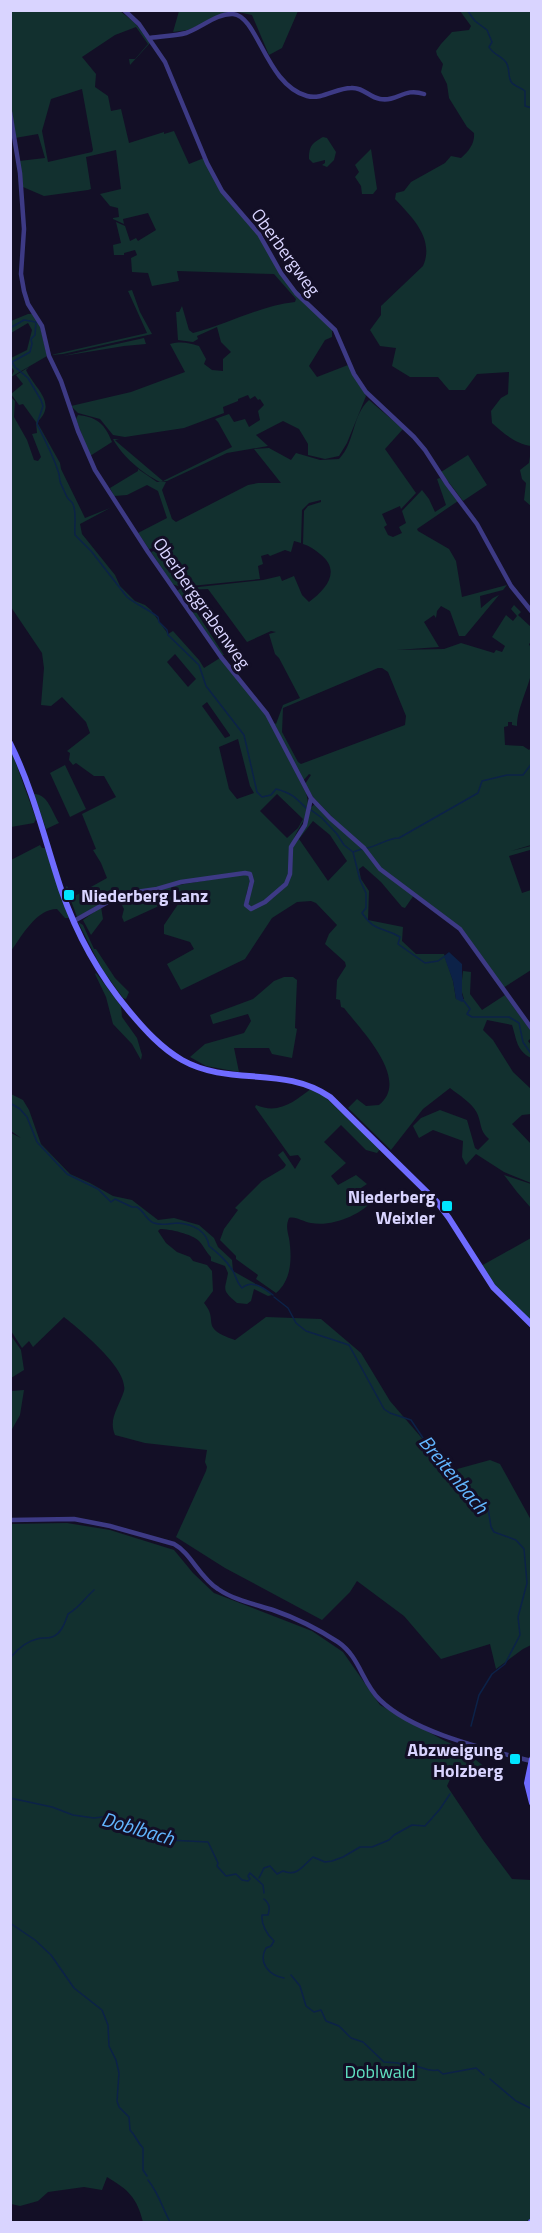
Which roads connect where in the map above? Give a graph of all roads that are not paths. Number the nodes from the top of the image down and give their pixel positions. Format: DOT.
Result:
graph roads {
  1 [pos="124,10"];
  2 [pos="150,38"];
  3 [pos="424,94"];
  4 [pos="10,112"];
  5 [pos="531,612"];
  6 [pos="10,743"];
  7 [pos="311,798"];
  8 [pos="74,921"];
  9 [pos="531,1029"];
  10 [pos="531,1325"];
  11 [pos="10,1520"];
  12 [pos="531,1760"];
  13 [pos="531,1803"];
  1 -- 2 [label="street, Oberbergweg"];
  2 -- 3 [label="street"];
  2 -- 5 [label="street, Oberbergweg"];
  4 -- 7 [label="street, Oberberggrabenweg"];
  6 -- 8 [label="main road"];
  7 -- 8 [label="street"];
  7 -- 9 [label="street, Oberberggrabenweg"];
  8 -- 10 [label="main road"];
  11 -- 12 [label="street"];
  12 -- 13 [label="main road"];
}
